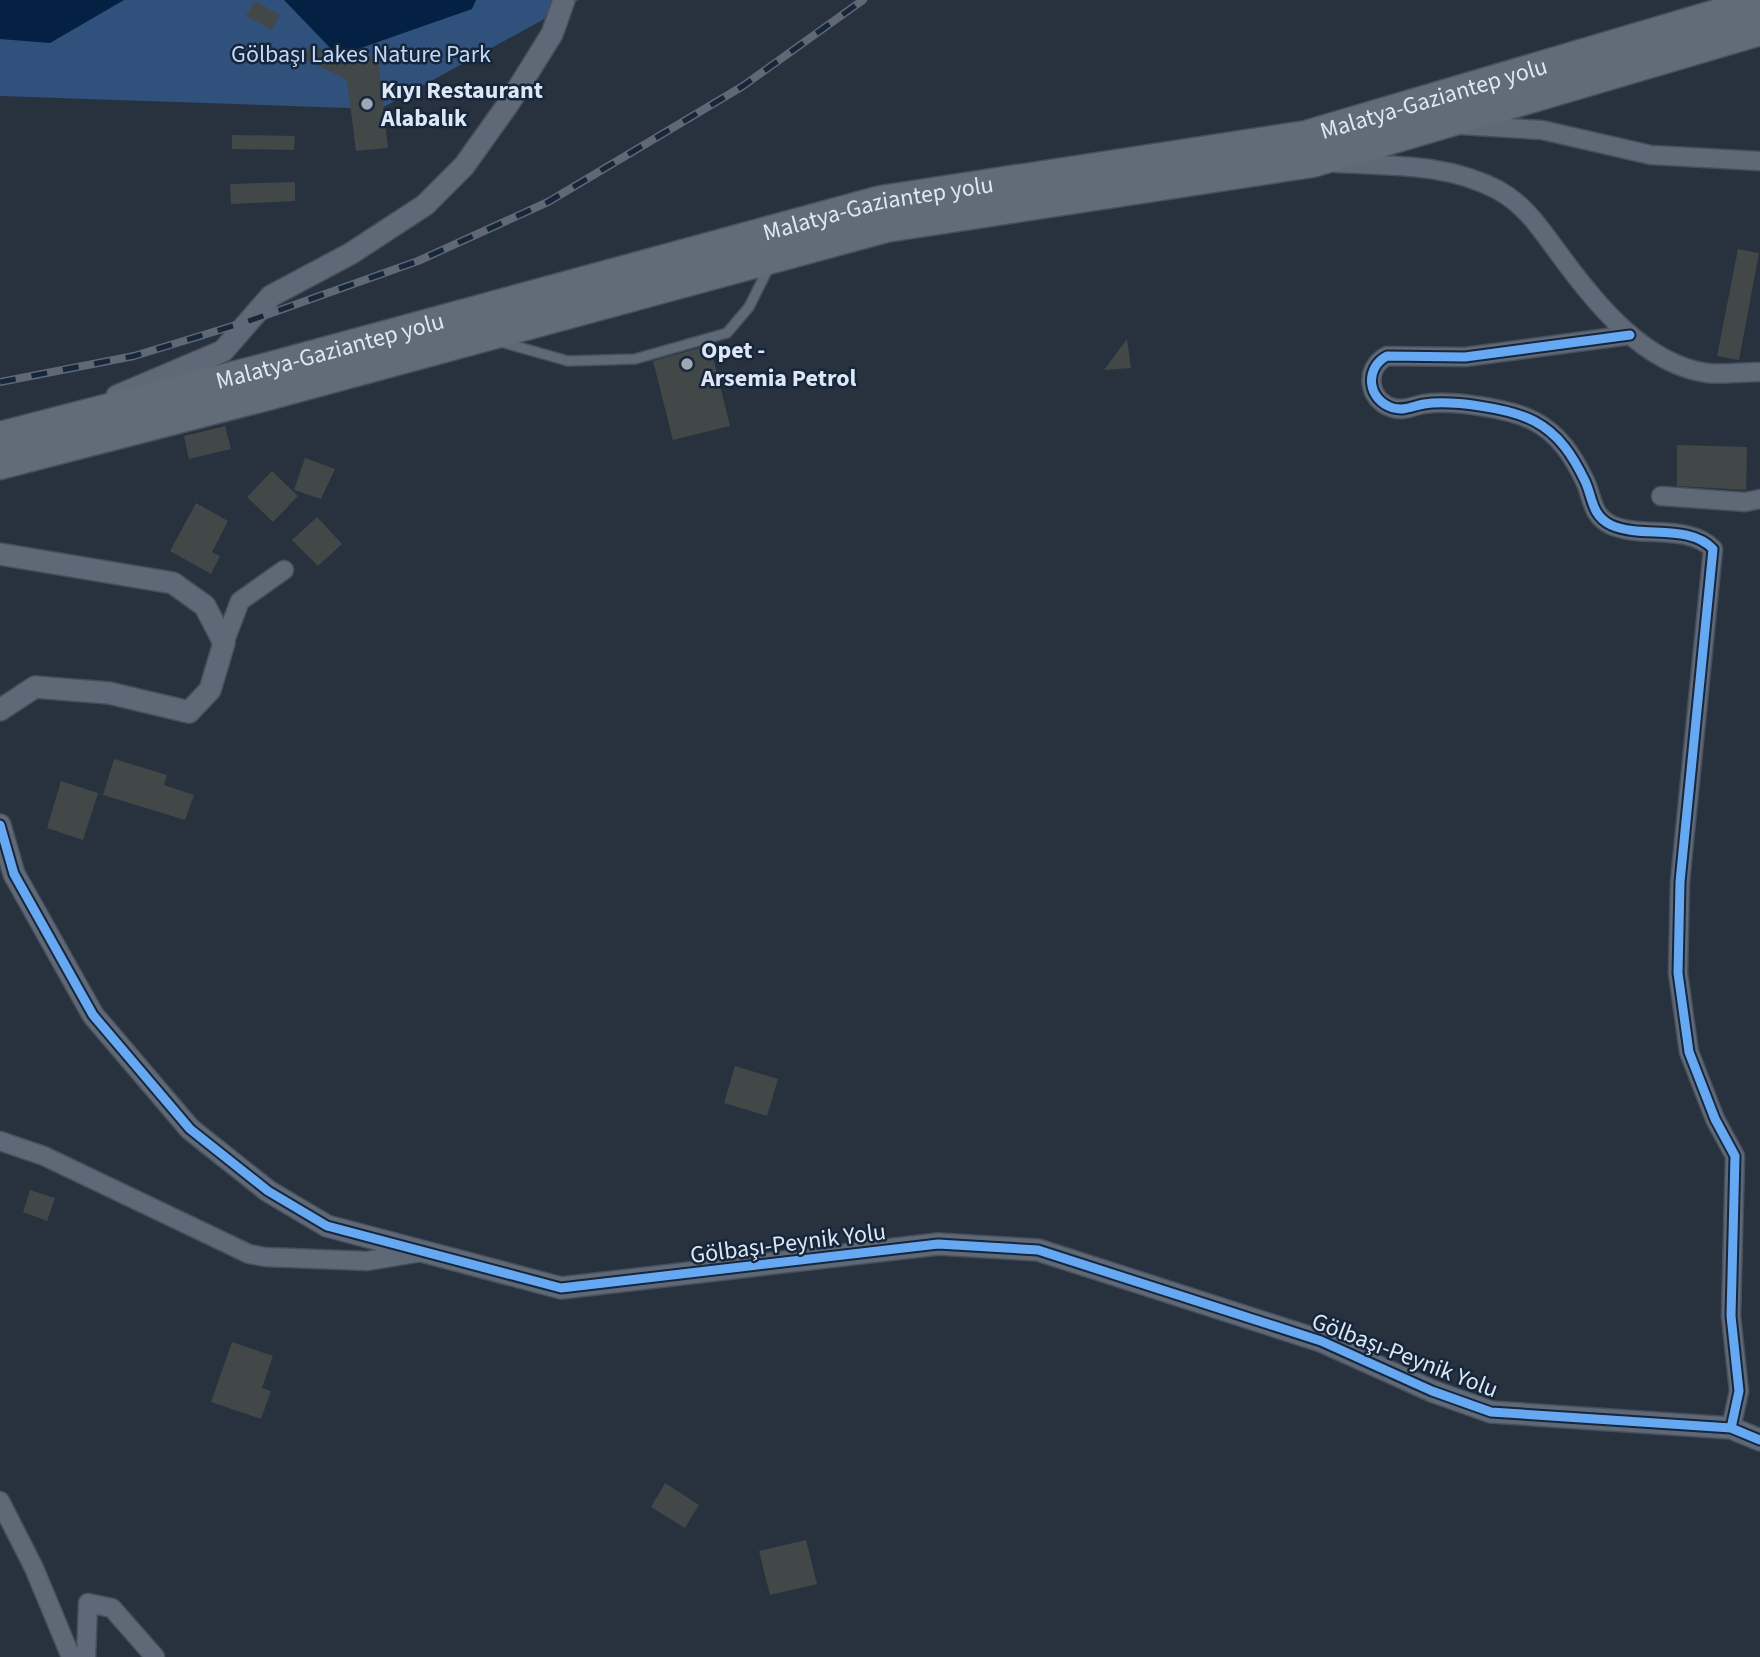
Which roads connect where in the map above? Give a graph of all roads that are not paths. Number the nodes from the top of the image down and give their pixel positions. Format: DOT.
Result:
graph roads {
  1 [pos="564,0"];
  2 [pos="1760,2"];
  3 [pos="1760,30"];
  4 [pos="1439,124"];
  5 [pos="1760,161"];
  6 [pos="1312,162"];
  7 [pos="773,258"];
  8 [pos="1630,335"];
  9 [pos="482,337"];
  10 [pos="1760,372"];
  11 [pos="64,420"];
  12 [pos="0,437"];
  13 [pos="0,464"];
  14 [pos="1661,496"];
  15 [pos="1760,499"];
  16 [pos="0,554"];
  17 [pos="284,570"];
  18 [pos="225,643"];
  19 [pos="0,710"];
  20 [pos="0,825"];
  21 [pos="0,1141"];
  22 [pos="424,1252"];
  23 [pos="1731,1428"];
  24 [pos="1760,1440"];
  25 [pos="0,1500"];
  26 [pos="71,1657"];
  27 [pos="86,1657"];
  28 [pos="155,1657"];
  1 -- 11 [label="street"];
  2 -- 11 [label="highway, Malatya-Gaziantep yolu"];
  3 -- 4 [label="highway, Malatya-Gaziantep yolu"];
  4 -- 5 [label="street"];
  4 -- 6 [label="highway, Malatya-Gaziantep yolu"];
  6 -- 7 [label="highway, Malatya-Gaziantep yolu"];
  6 -- 8 [label="street"];
  7 -- 9 [label="highway, Malatya-Gaziantep yolu"];
  7 -- 9 [label="lane"];
  8 -- 10 [label="street"];
  8 -- 23 [label="street"];
  9 -- 13 [label="highway, Malatya-Gaziantep yolu"];
  11 -- 12 [label="highway, Malatya-Gaziantep yolu"];
  14 -- 15 [label="street"];
  16 -- 18 [label="street"];
  17 -- 18 [label="street"];
  18 -- 19 [label="street"];
  20 -- 22 [label="street, Gölbaşı-Peynik Yolu"];
  21 -- 22 [label="street"];
  22 -- 23 [label="street, Gölbaşı-Peynik Yolu"];
  23 -- 24 [label="street, Gölbaşı-Peynik Yolu"];
  25 -- 26 [label="street"];
  27 -- 28 [label="street"];
}
